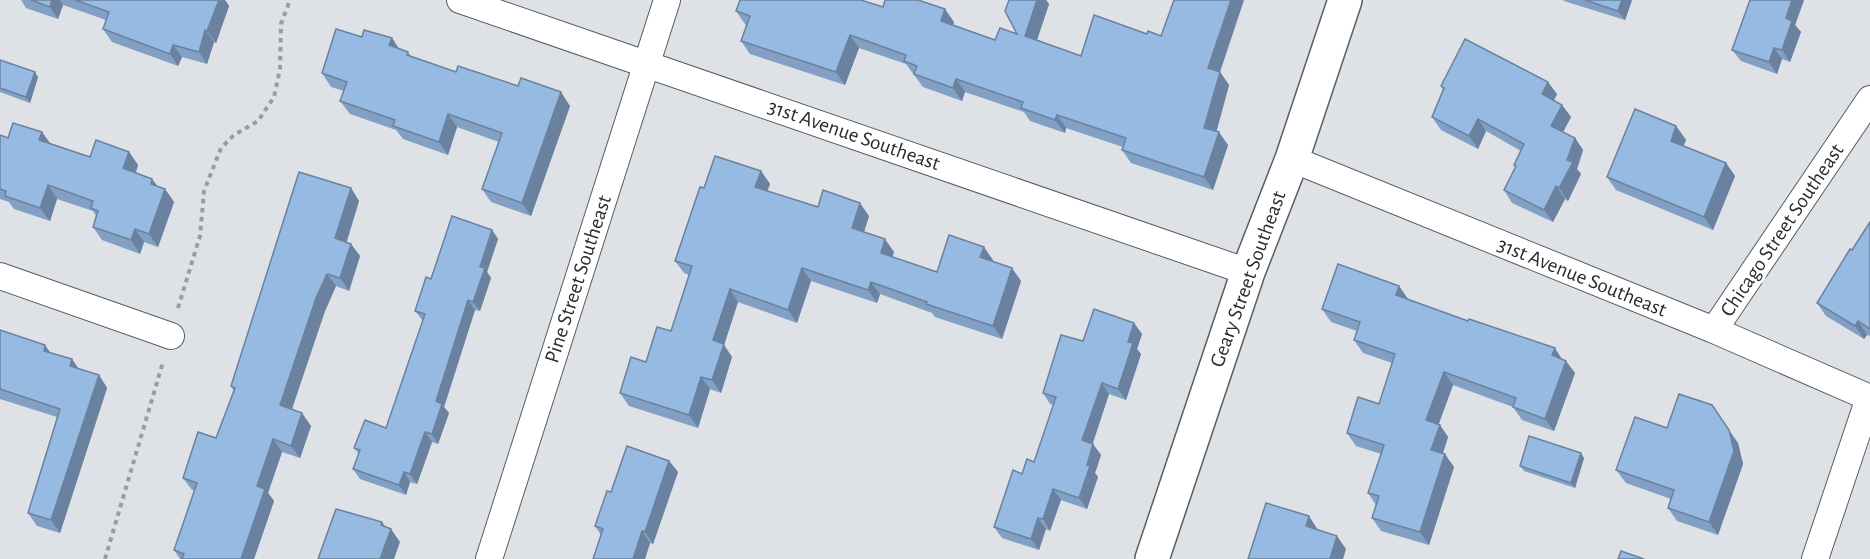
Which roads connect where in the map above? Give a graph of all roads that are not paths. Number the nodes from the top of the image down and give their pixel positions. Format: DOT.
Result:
graph roads {
  1 [pos="460,0"];
  2 [pos="667,0"];
  3 [pos="1345,0"];
  4 [pos="647,63"];
  5 [pos="1870,99"];
  6 [pos="1292,159"];
  7 [pos="1248,272"];
  8 [pos="0,276"];
  9 [pos="1714,330"];
  10 [pos="171,336"];
  11 [pos="1869,398"];
  12 [pos="489,559"];
  13 [pos="1152,559"];
  14 [pos="1815,559"];
  1 -- 4 [label="street, 31st Avenue Southeast"];
  2 -- 4 [label="street, Pine Street Southeast"];
  3 -- 6 [label="main road, Geary Street Southeast"];
  4 -- 7 [label="street, 31st Avenue Southeast"];
  4 -- 12 [label="street, Pine Street Southeast"];
  5 -- 9 [label="street, Chicago Street Southeast"];
  6 -- 7 [label="main road, Geary Street Southeast"];
  6 -- 9 [label="street, 31st Avenue Southeast"];
  7 -- 13 [label="main road, Geary Street Southeast"];
  8 -- 10 [label="street"];
  9 -- 11 [label="street, 31st Avenue Southeast"];
  11 -- 14 [label="street"];
}
